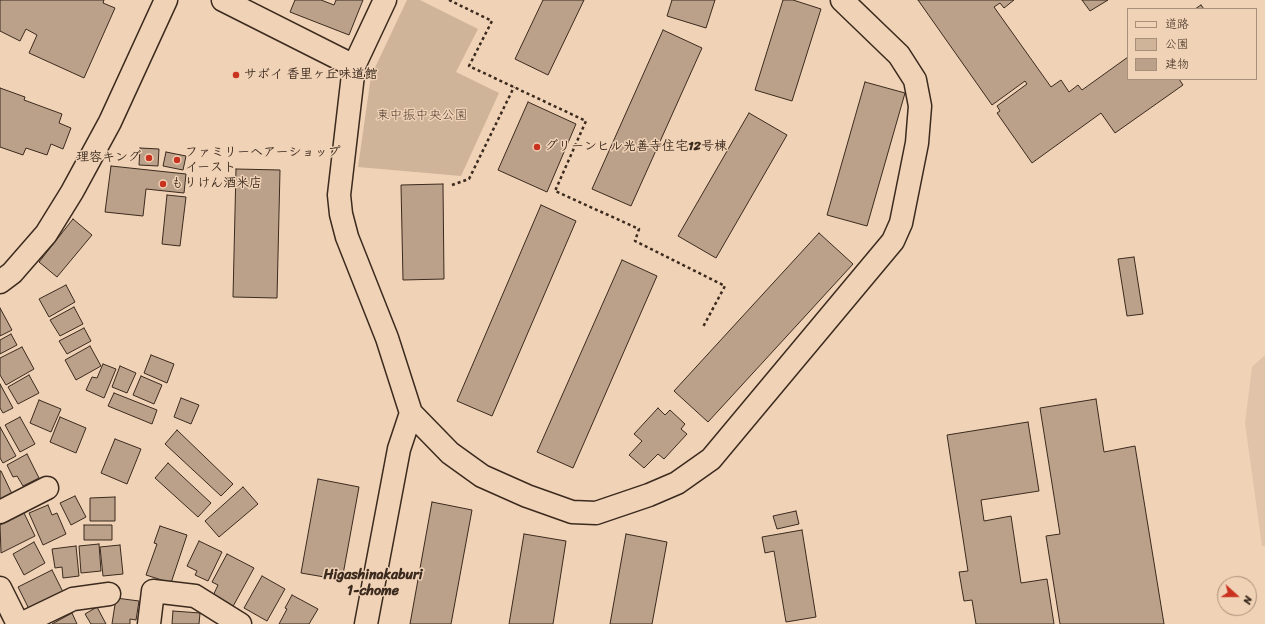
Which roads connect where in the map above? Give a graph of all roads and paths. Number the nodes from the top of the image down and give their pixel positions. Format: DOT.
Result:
graph roads {
  1 [pos="166,0"];
  2 [pos="223,0"];
  3 [pos="385,0"];
  4 [pos="449,0"];
  5 [pos="842,0"];
  6 [pos="354,66"];
  7 [pos="514,87"];
  8 [pos="452,185"];
  9 [pos="0,282"];
  10 [pos="703,327"];
  11 [pos="411,413"];
  12 [pos="47,488"];
  13 [pos="0,512"];
  14 [pos="0,588"];
  15 [pos="109,594"];
  16 [pos="18,624"];
  17 [pos="21,624"];
  18 [pos="149,624"];
  19 [pos="240,624"];
  20 [pos="366,624"];
  1 -- 9 [label="street"];
  2 -- 6 [label="street"];
  3 -- 6 [label="street"];
  4 -- 7 [label="path"];
  5 -- 11 [label="street"];
  6 -- 11 [label="street"];
  7 -- 8 [label="path"];
  7 -- 10 [label="path"];
  11 -- 20 [label="street"];
  12 -- 13 [label="street"];
  14 -- 16 [label="street"];
  15 -- 17 [label="street"];
  18 -- 19 [label="street"];
}
